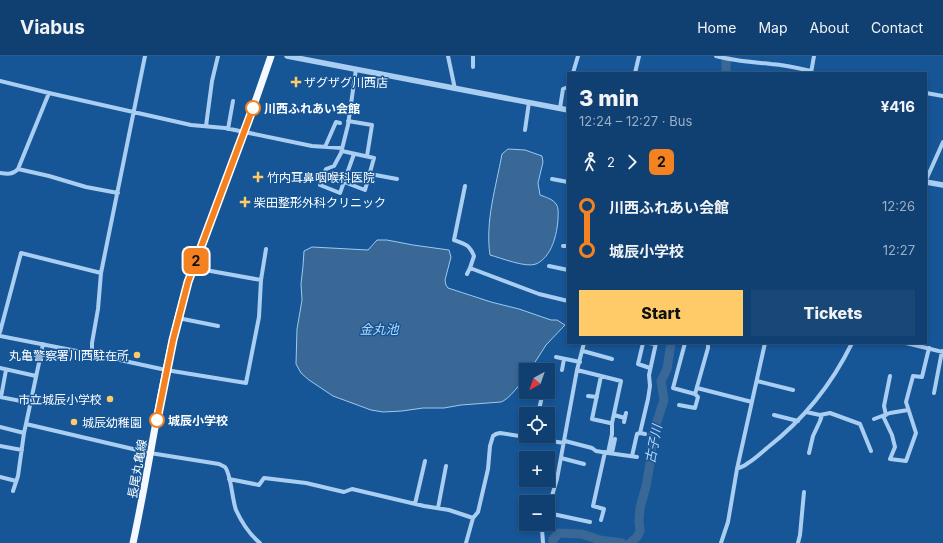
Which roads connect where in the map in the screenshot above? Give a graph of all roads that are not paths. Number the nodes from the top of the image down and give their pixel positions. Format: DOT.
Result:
graph roads {
  1 [pos="145,56"];
  2 [pos="218,56"];
  3 [pos="271,56"];
  4 [pos="287,56"];
  5 [pos="448,56"];
  6 [pos="472,56"];
  7 [pos="578,56"];
  8 [pos="639,56"];
  9 [pos="716,56"];
  10 [pos="814,56"];
  11 [pos="727,58"];
  12 [pos="473,67"];
  13 [pos="356,69"];
  14 [pos="574,72"];
  15 [pos="636,72"];
  16 [pos="811,72"];
  17 [pos="0,82"];
  18 [pos="567,87"];
  19 [pos="455,88"];
  20 [pos="49,93"];
  21 [pos="927,93"];
  22 [pos="943,96"];
  23 [pos="233,101"];
  24 [pos="529,102"];
  25 [pos="560,108"];
  26 [pos="567,110"];
  27 [pos="134,112"];
  28 [pos="348,121"];
  29 [pos="340,123"];
  30 [pos="206,126"];
  31 [pos="228,129"];
  32 [pos="525,130"];
  33 [pos="244,132"];
  34 [pos="943,142"];
  35 [pos="325,147"];
  36 [pos="342,150"];
  37 [pos="354,154"];
  38 [pos="367,156"];
  39 [pos="18,169"];
  40 [pos="0,173"];
  41 [pos="370,174"];
  42 [pos="397,179"];
  43 [pos="552,179"];
  44 [pos="927,179"];
  45 [pos="927,181"];
  46 [pos="344,182"];
  47 [pos="567,182"];
  48 [pos="943,185"];
  49 [pos="464,186"];
  50 [pos="118,193"];
  51 [pos="266,249"];
  52 [pos="549,266"];
  53 [pos="194,268"];
  54 [pos="470,268"];
  55 [pos="567,270"];
  56 [pos="101,273"];
  57 [pos="467,274"];
  58 [pos="261,280"];
  59 [pos="567,301"];
  60 [pos="178,318"];
  61 [pos="218,326"];
  62 [pos="0,332"];
  63 [pos="0,336"];
  64 [pos="43,344"];
  65 [pos="584,344"];
  66 [pos="643,344"];
  67 [pos="655,344"];
  68 [pos="685,344"];
  69 [pos="708,344"];
  70 [pos="765,344"];
  71 [pos="852,344"];
  72 [pos="911,344"];
  73 [pos="929,348"];
  74 [pos="583,351"];
  75 [pos="943,352"];
  76 [pos="92,354"];
  77 [pos="556,357"];
  78 [pos="612,358"];
  79 [pos="564,359"];
  80 [pos="580,362"];
  81 [pos="0,368"];
  82 [pos="650,368"];
  83 [pos="6,370"];
  84 [pos="166,370"];
  85 [pos="562,370"];
  86 [pos="577,370"];
  87 [pos="36,376"];
  88 [pos="602,376"];
  89 [pos="890,376"];
  90 [pos="757,381"];
  91 [pos="697,388"];
  92 [pos="793,390"];
  93 [pos="934,393"];
  94 [pos="695,394"];
  95 [pos="588,396"];
  96 [pos="1,397"];
  97 [pos="597,397"];
  98 [pos="752,402"];
  99 [pos="30,403"];
  100 [pos="679,405"];
  101 [pos="908,410"];
  102 [pos="626,412"];
  103 [pos="806,412"];
  104 [pos="614,414"];
  105 [pos="822,415"];
  106 [pos="885,415"];
  107 [pos="774,416"];
  108 [pos="874,419"];
  109 [pos="798,421"];
  110 [pos="612,423"];
  111 [pos="26,424"];
  112 [pos="0,428"];
  113 [pos="24,433"];
  114 [pos="519,435"];
  115 [pos="615,439"];
  116 [pos="555,440"];
  117 [pos="564,442"];
  118 [pos="0,446"];
  119 [pos="22,450"];
  120 [pos="871,451"];
  121 [pos="150,453"];
  122 [pos="608,453"];
  123 [pos="809,453"];
  124 [pos="632,456"];
  125 [pos="637,457"];
  126 [pos="561,458"];
  127 [pos="425,461"];
  128 [pos="584,464"];
  129 [pos="446,466"];
  130 [pos="737,469"];
  131 [pos="0,478"];
  132 [pos="230,479"];
  133 [pos="16,481"];
  134 [pos="14,491"];
  135 [pos="804,492"];
  136 [pos="552,495"];
  137 [pos="416,504"];
  138 [pos="438,508"];
  139 [pos="555,514"];
  140 [pos="473,518"];
  141 [pos="601,520"];
  142 [pos="590,522"];
  143 [pos="542,531"];
  144 [pos="133,543"];
  145 [pos="260,543"];
  146 [pos="466,543"];
  147 [pos="543,543"];
  148 [pos="721,543"];
  149 [pos="798,543"];
  1 -- 27 [label="street"];
  2 -- 30 [label="street"];
  3 -- 33 [label="main road, 長尾丸亀線"];
  4 -- 13 [label="street"];
  5 -- 19 [label="street"];
  6 -- 12 [label="street"];
  7 -- 14 [label="street"];
  8 -- 15 [label="street"];
  9 -- 11 [label="street"];
  10 -- 16 [label="street"];
  11 -- 16 [label="street"];
  13 -- 19 [label="street"];
  13 -- 28 [label="street"];
  17 -- 20 [label="street"];
  18 -- 25 [label="street"];
  19 -- 24 [label="street"];
  20 -- 27 [label="street"];
  20 -- 39 [label="street"];
  21 -- 22 [label="street"];
  23 -- 31 [label="street"];
  24 -- 25 [label="street"];
  24 -- 32 [label="street"];
  25 -- 26 [label="street"];
  27 -- 30 [label="street"];
  27 -- 50 [label="street"];
  28 -- 36 [label="street"];
  28 -- 38 [label="street"];
  29 -- 35 [label="street"];
  30 -- 31 [label="street"];
  31 -- 33 [label="street"];
  33 -- 35 [label="street"];
  33 -- 53 [label="main road, 長尾丸亀線"];
  34 -- 44 [label="street"];
  35 -- 36 [label="street"];
  36 -- 37 [label="street"];
  36 -- 46 [label="street"];
  37 -- 38 [label="street"];
  37 -- 46 [label="street"];
  38 -- 41 [label="street"];
  39 -- 40 [label="street"];
  39 -- 50 [label="street"];
  41 -- 42 [label="street"];
  41 -- 46 [label="street"];
  43 -- 47 [label="street"];
  45 -- 48 [label="street"];
  49 -- 54 [label="street"];
  50 -- 56 [label="street"];
  51 -- 58 [label="street"];
  52 -- 55 [label="street"];
  53 -- 58 [label="street"];
  53 -- 60 [label="main road, 長尾丸亀線"];
  54 -- 57 [label="street"];
  54 -- 59 [label="street"];
  56 -- 62 [label="street"];
  56 -- 76 [label="street"];
  58 -- 84 [label="street"];
  60 -- 61 [label="street"];
  60 -- 84 [label="main road, 長尾丸亀線"];
  63 -- 64 [label="street"];
  64 -- 76 [label="street"];
  64 -- 87 [label="street"];
  65 -- 74 [label="street"];
  66 -- 82 [label="street"];
  67 -- 82 [label="street"];
  68 -- 94 [label="street"];
  69 -- 91 [label="street"];
  70 -- 90 [label="street"];
  71 -- 103 [label="street"];
  72 -- 73 [label="street"];
  73 -- 75 [label="street"];
  73 -- 101 [label="street"];
  74 -- 78 [label="street"];
  74 -- 80 [label="street"];
  75 -- 93 [label="street"];
  76 -- 84 [label="street"];
  77 -- 79 [label="street"];
  79 -- 80 [label="street"];
  79 -- 85 [label="street"];
  80 -- 86 [label="street"];
  81 -- 83 [label="street"];
  82 -- 124 [label="street"];
  83 -- 87 [label="street"];
  83 -- 96 [label="street"];
  84 -- 121 [label="main road, 長尾丸亀線"];
  86 -- 88 [label="street"];
  86 -- 117 [label="street"];
  87 -- 99 [label="street"];
  88 -- 97 [label="street"];
  88 -- 104 [label="street"];
  89 -- 106 [label="street"];
  90 -- 92 [label="street"];
  90 -- 98 [label="street"];
  91 -- 94 [label="street"];
  91 -- 98 [label="street"];
  94 -- 100 [label="street"];
  95 -- 97 [label="street"];
  96 -- 99 [label="street"];
  97 -- 110 [label="street"];
  98 -- 130 [label="street"];
  99 -- 111 [label="street"];
  101 -- 106 [label="street"];
  101 -- 106 [label="street"];
  102 -- 104 [label="street"];
  103 -- 105 [label="street"];
  103 -- 109 [label="street"];
  104 -- 110 [label="street"];
  105 -- 120 [label="street"];
  105 -- 123 [label="street"];
  106 -- 108 [label="street"];
  107 -- 109 [label="street"];
  109 -- 130 [label="street"];
  110 -- 122 [label="street"];
  111 -- 113 [label="street"];
  111 -- 121 [label="street"];
  112 -- 113 [label="street"];
  113 -- 119 [label="street"];
  114 -- 140 [label="street"];
  115 -- 122 [label="street"];
  116 -- 117 [label="street"];
  117 -- 122 [label="street"];
  117 -- 126 [label="street"];
  118 -- 119 [label="street"];
  119 -- 133 [label="street"];
  121 -- 132 [label="street"];
  121 -- 144 [label="main road, 長尾丸亀線"];
  122 -- 124 [label="street"];
  122 -- 141 [label="street"];
  124 -- 125 [label="street"];
  126 -- 128 [label="street"];
  126 -- 136 [label="street"];
  127 -- 137 [label="street"];
  129 -- 138 [label="street"];
  130 -- 148 [label="street"];
  131 -- 133 [label="street"];
  132 -- 137 [label="street"];
  132 -- 145 [label="street"];
  133 -- 134 [label="street"];
  135 -- 149 [label="street"];
  137 -- 138 [label="street"];
  138 -- 140 [label="street"];
  139 -- 142 [label="street"];
  140 -- 146 [label="street"];
  143 -- 147 [label="street"];
}
